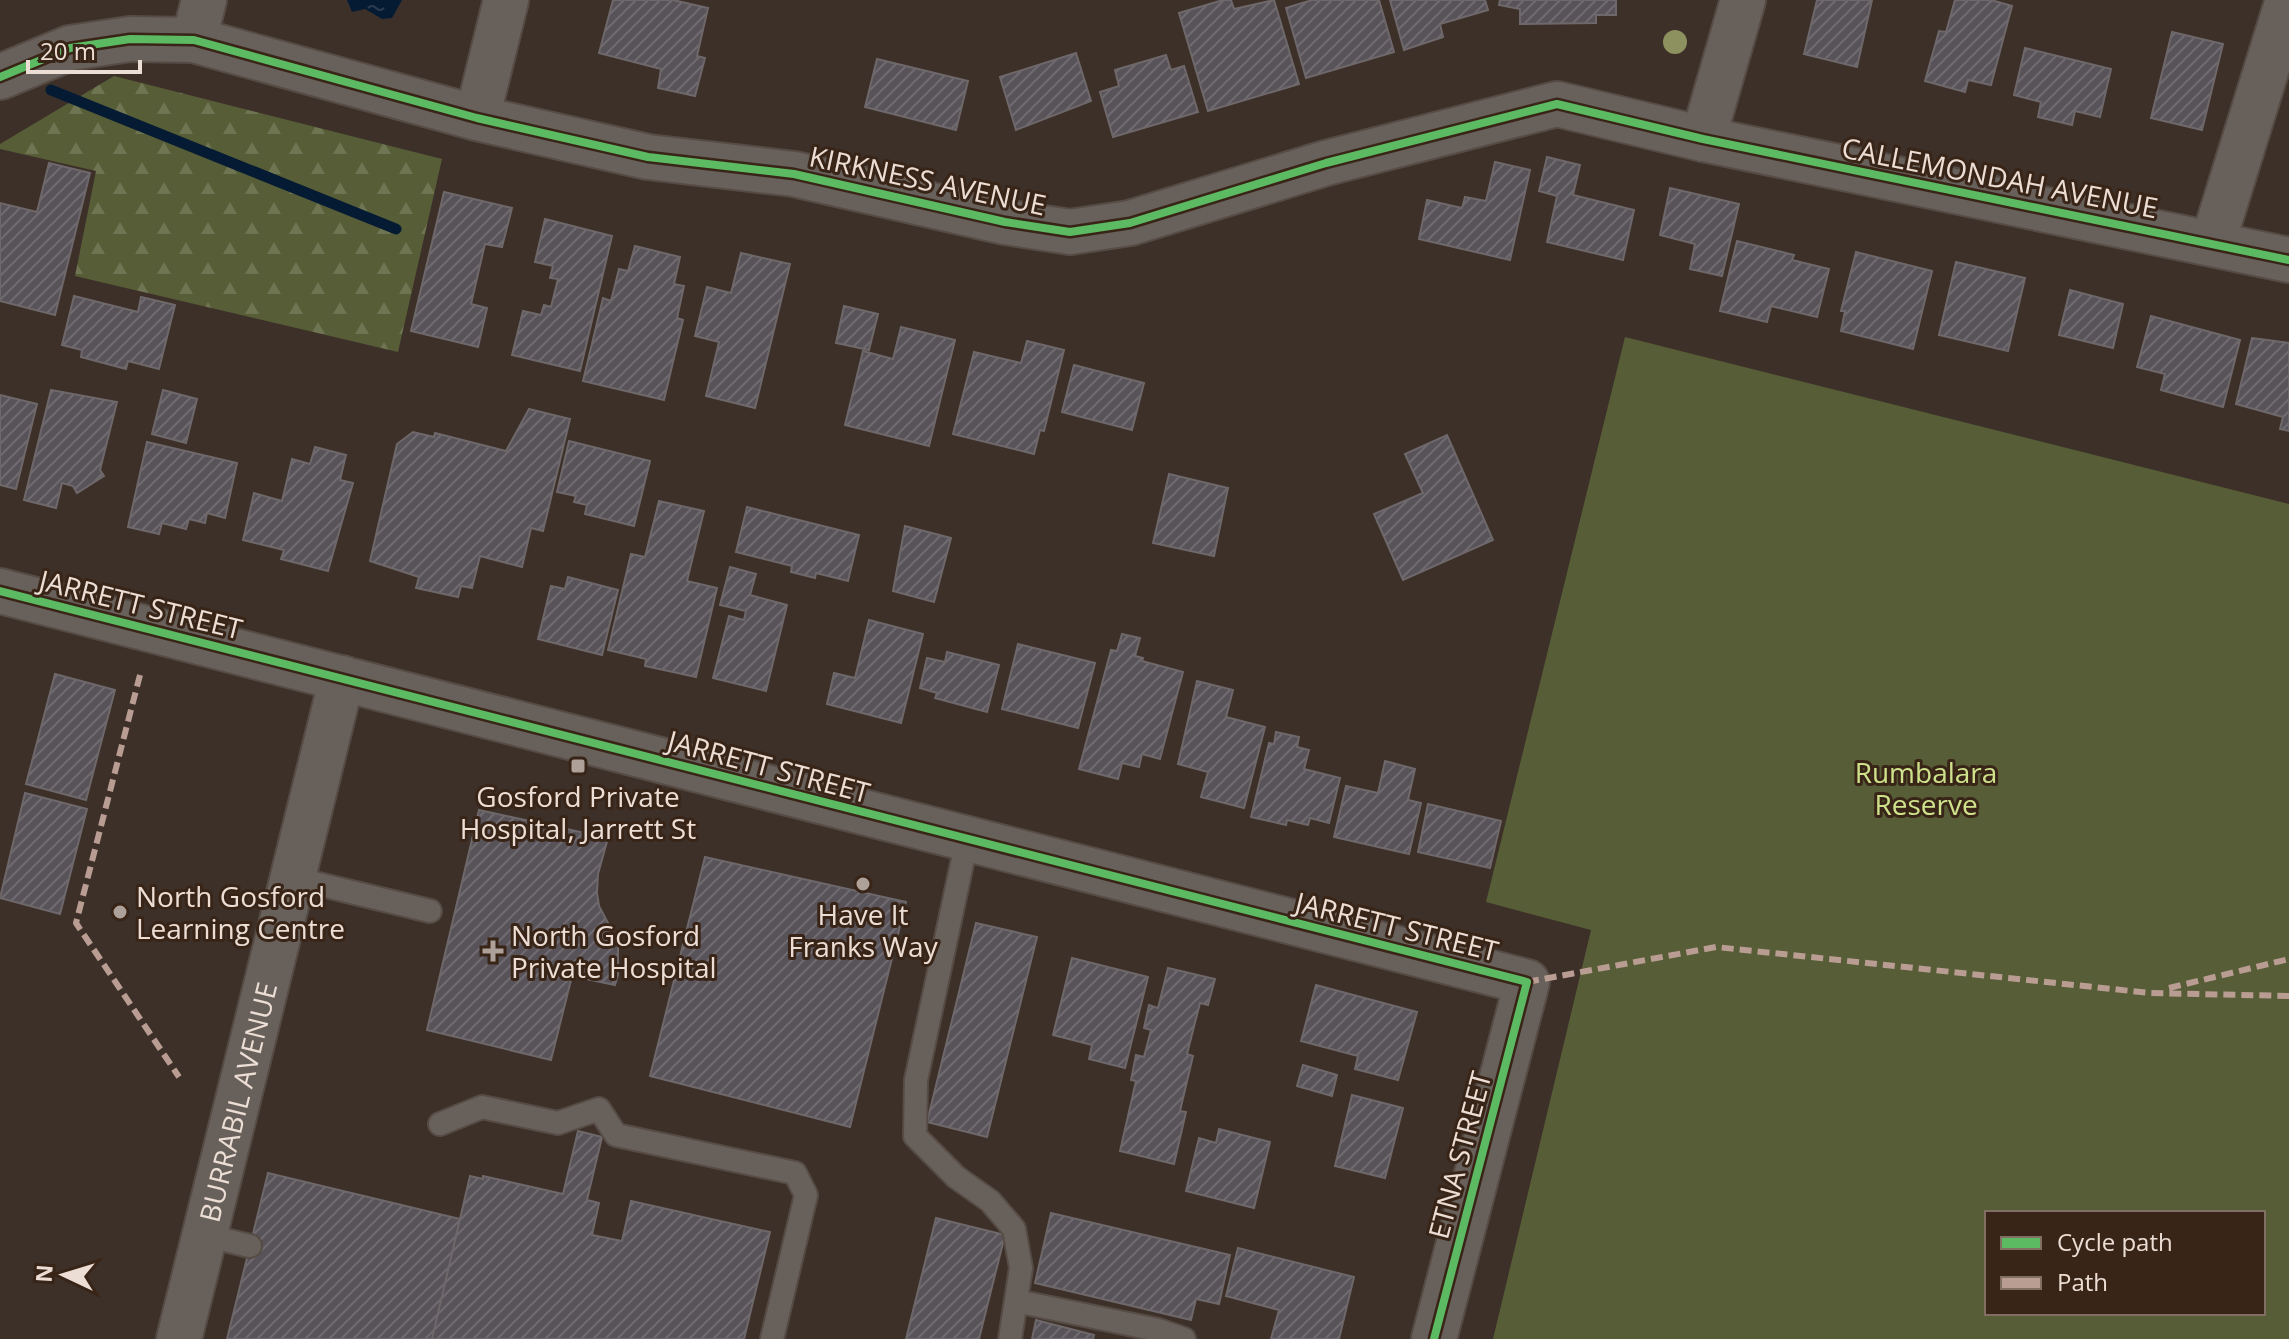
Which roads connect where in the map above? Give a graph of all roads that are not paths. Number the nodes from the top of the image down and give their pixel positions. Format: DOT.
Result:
graph roads {
  1 [pos="506,0"];
  2 [pos="1743,0"];
  3 [pos="2288,0"];
  4 [pos="199,20"];
  5 [pos="0,77"];
  6 [pos="477,118"];
  7 [pos="1703,139"];
  8 [pos="2213,242"];
  9 [pos="2289,260"];
  10 [pos="0,591"];
  11 [pos="342,678"];
  12 [pos="967,840"];
  13 [pos="293,878"];
  14 [pos="430,911"];
  15 [pos="1527,982"];
  16 [pos="440,1124"];
  17 [pos="204,1235"];
  18 [pos="250,1246"];
  19 [pos="1016,1301"];
  20 [pos="179,1339"];
  21 [pos="772,1339"];
  22 [pos="1010,1339"];
  23 [pos="1184,1339"];
  24 [pos="1434,1339"];
  1 -- 6 [label="street"];
  2 -- 7 [label="street"];
  3 -- 8 [label="street"];
  4 -- 5 [label="street, KIRKNESS AVENUE"];
  4 -- 6 [label="street, KIRKNESS AVENUE"];
  6 -- 7 [label="street, KIRKNESS AVENUE"];
  7 -- 8 [label="street, CALLEMONDAH AVENUE"];
  8 -- 9 [label="street, CALLEMONDAH AVENUE"];
  10 -- 11 [label="street, JARRETT STREET"];
  11 -- 12 [label="street, JARRETT STREET"];
  11 -- 13 [label="street, BURRABIL AVENUE"];
  12 -- 15 [label="street, JARRETT STREET"];
  12 -- 19 [label="lane"];
  13 -- 14 [label="lane"];
  13 -- 17 [label="street, BURRABIL AVENUE"];
  15 -- 24 [label="street, ETNA STREET"];
  16 -- 21 [label="lane"];
  17 -- 18 [label="lane"];
  17 -- 20 [label="street, BURRABIL AVENUE"];
  19 -- 22 [label="lane"];
  19 -- 23 [label="lane"];
}
